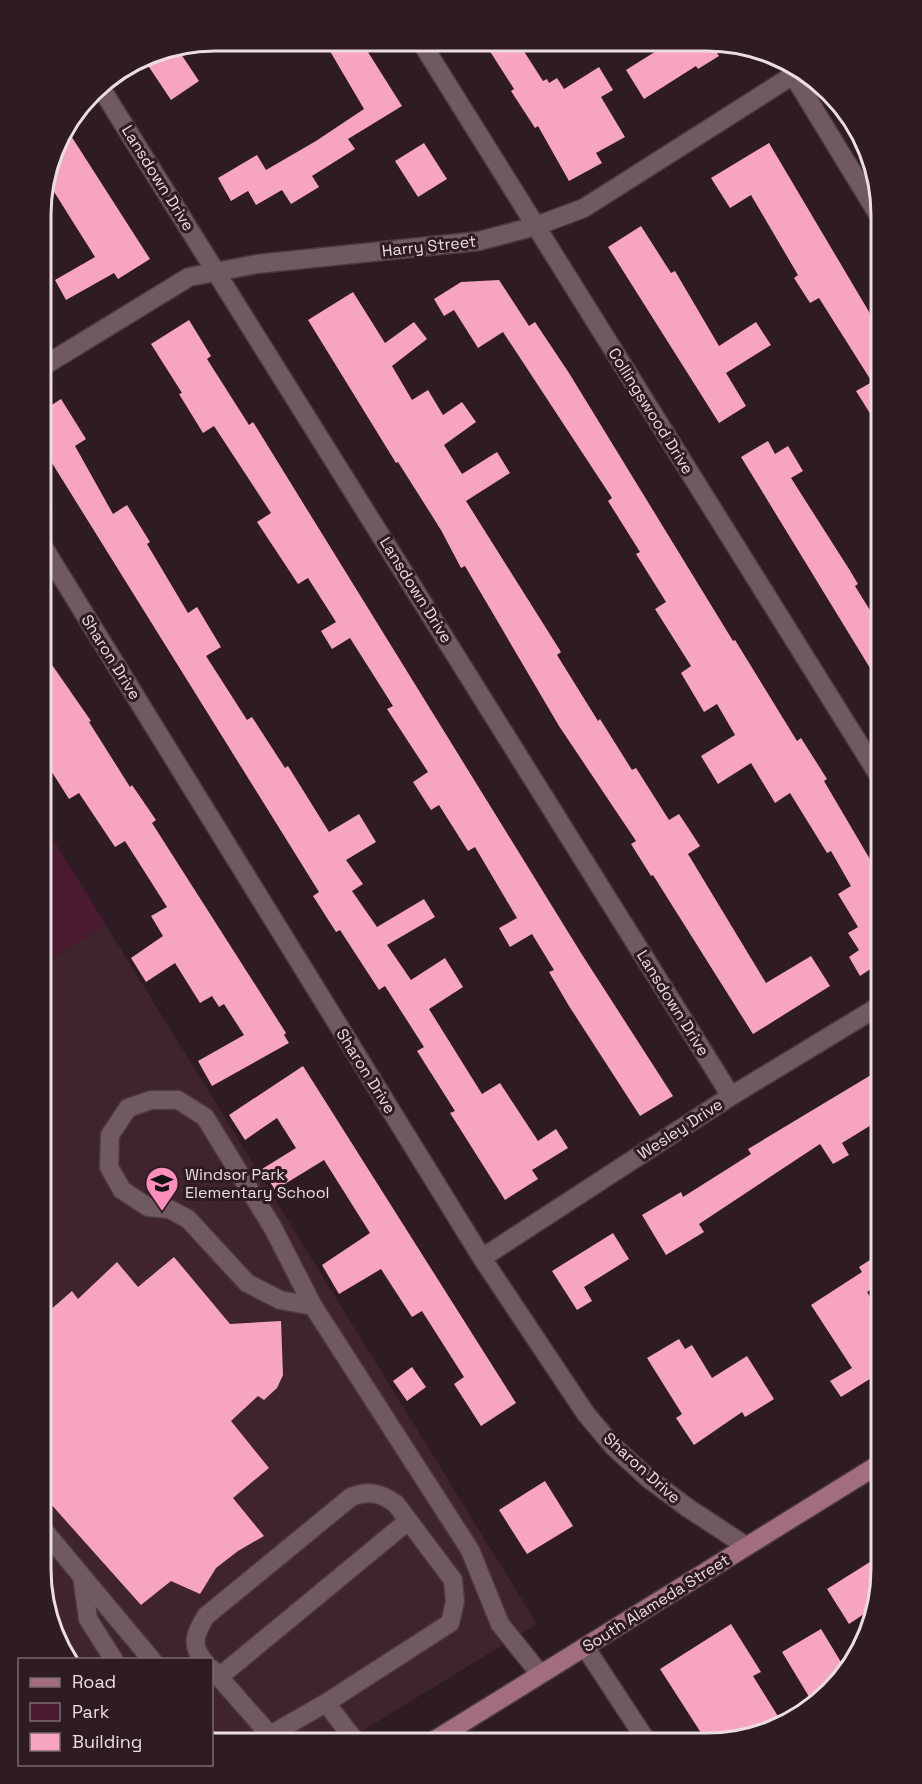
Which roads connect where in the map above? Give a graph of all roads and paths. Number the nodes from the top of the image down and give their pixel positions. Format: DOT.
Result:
graph roads {
  1 [pos="427,51"];
  2 [pos="792,75"];
  3 [pos="799,80"];
  4 [pos="105,94"];
  5 [pos="870,199"];
  6 [pos="536,226"];
  7 [pos="217,271"];
  8 [pos="51,360"];
  9 [pos="51,560"];
  10 [pos="871,763"];
  11 [pos="871,1011"];
  12 [pos="731,1096"];
  13 [pos="482,1258"];
  14 [pos="314,1306"];
  15 [pos="871,1469"];
  16 [pos="408,1521"];
  17 [pos="51,1540"];
  18 [pos="746,1546"];
  19 [pos="82,1576"];
  20 [pos="585,1647"];
  21 [pos="113,1658"];
  22 [pos="151,1658"];
  23 [pos="202,1658"];
  24 [pos="215,1673"];
  25 [pos="540,1674"];
  26 [pos="326,1703"];
  27 [pos="268,1733"];
  28 [pos="274,1733"];
  29 [pos="349,1733"];
  30 [pos="446,1733"];
  31 [pos="641,1733"];
  1 -- 6 [label="street, Collingswood Drive"];
  2 -- 6 [label="street, Harry Street"];
  3 -- 5 [label="street"];
  4 -- 7 [label="street, Lansdown Drive"];
  6 -- 7 [label="street, Harry Street"];
  6 -- 10 [label="street, Collingswood Drive"];
  7 -- 8 [label="street, Harry Street"];
  7 -- 12 [label="street, Lansdown Drive"];
  9 -- 13 [label="street, Sharon Drive"];
  11 -- 12 [label="street, Wesley Drive"];
  12 -- 13 [label="street, Wesley Drive"];
  13 -- 18 [label="street, Sharon Drive"];
  14 -- 14 [label="street"];
  14 -- 25 [label="street"];
  15 -- 18 [label="main road, South Alameda Street"];
  16 -- 23 [label="street"];
  16 -- 24 [label="street"];
  16 -- 26 [label="street"];
  17 -- 19 [label="street"];
  18 -- 20 [label="main road, South Alameda Street"];
  19 -- 21 [label="street"];
  19 -- 22 [label="street"];
  20 -- 25 [label="main road, South Alameda Street"];
  20 -- 31 [label="street"];
  24 -- 27 [label="street"];
  25 -- 30 [label="main road, South Alameda Street"];
  26 -- 28 [label="street"];
  26 -- 29 [label="street"];
}
